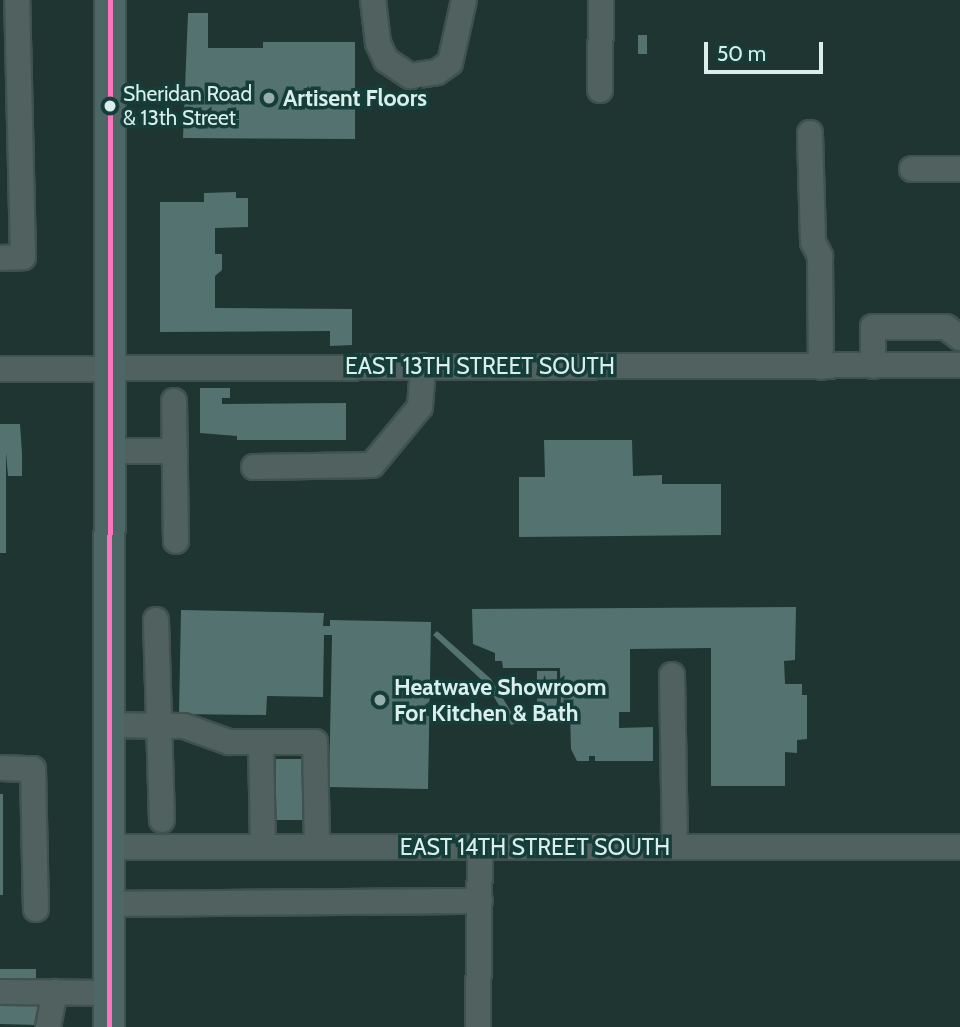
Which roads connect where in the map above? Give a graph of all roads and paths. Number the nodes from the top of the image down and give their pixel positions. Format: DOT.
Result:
graph roads {
  1 [pos="17,0"];
  2 [pos="110,0"];
  3 [pos="373,0"];
  4 [pos="464,0"];
  5 [pos="601,0"];
  6 [pos="600,90"];
  7 [pos="810,134"];
  8 [pos="912,169"];
  9 [pos="960,169"];
  10 [pos="0,258"];
  11 [pos="960,338"];
  12 [pos="960,365"];
  13 [pos="110,366"];
  14 [pos="423,366"];
  15 [pos="873,366"];
  16 [pos="821,367"];
  17 [pos="0,369"];
  18 [pos="174,401"];
  19 [pos="110,451"];
  20 [pos="175,451"];
  21 [pos="254,467"];
  22 [pos="176,541"];
  23 [pos="156,620"];
  24 [pos="672,676"];
  25 [pos="110,724"];
  26 [pos="158,726"];
  27 [pos="261,742"];
  28 [pos="0,768"];
  29 [pos="162,820"];
  30 [pos="110,847"];
  31 [pos="262,847"];
  32 [pos="317,847"];
  33 [pos="480,847"];
  34 [pos="675,847"];
  35 [pos="960,847"];
  36 [pos="481,901"];
  37 [pos="110,904"];
  38 [pos="36,909"];
  39 [pos="0,992"];
  40 [pos="55,992"];
  41 [pos="109,993"];
  42 [pos="48,1027"];
  43 [pos="109,1027"];
  44 [pos="478,1027"];
  1 -- 10 [label="street"];
  2 -- 13 [label="main road"];
  3 -- 4 [label="street"];
  5 -- 6 [label="street"];
  7 -- 16 [label="street"];
  8 -- 9 [label="street"];
  11 -- 15 [label="street"];
  12 -- 15 [label="street, EAST 13TH STREET SOUTH"];
  13 -- 14 [label="street, EAST 13TH STREET SOUTH"];
  13 -- 17 [label="street, EAST 13TH STREET SOUTH"];
  13 -- 19 [label="main road"];
  14 -- 16 [label="street, EAST 13TH STREET SOUTH"];
  14 -- 21 [label="street"];
  15 -- 16 [label="street, EAST 13TH STREET SOUTH"];
  18 -- 20 [label="street"];
  19 -- 20 [label="street"];
  19 -- 25 [label="main road"];
  20 -- 22 [label="street"];
  23 -- 26 [label="street"];
  24 -- 34 [label="street"];
  25 -- 26 [label="street"];
  25 -- 30 [label="main road"];
  26 -- 27 [label="street"];
  26 -- 29 [label="street"];
  27 -- 31 [label="street"];
  27 -- 32 [label="street"];
  28 -- 38 [label="street"];
  30 -- 31 [label="street, EAST 14TH STREET SOUTH"];
  30 -- 37 [label="main road"];
  31 -- 32 [label="street, EAST 14TH STREET SOUTH"];
  32 -- 33 [label="street, EAST 14TH STREET SOUTH"];
  33 -- 34 [label="street, EAST 14TH STREET SOUTH"];
  33 -- 36 [label="street"];
  34 -- 35 [label="street, EAST 14TH STREET SOUTH"];
  36 -- 37 [label="street"];
  36 -- 44 [label="street"];
  37 -- 41 [label="main road"];
  39 -- 40 [label="street"];
  40 -- 41 [label="street"];
  40 -- 42 [label="street"];
  41 -- 43 [label="main road"];
}
